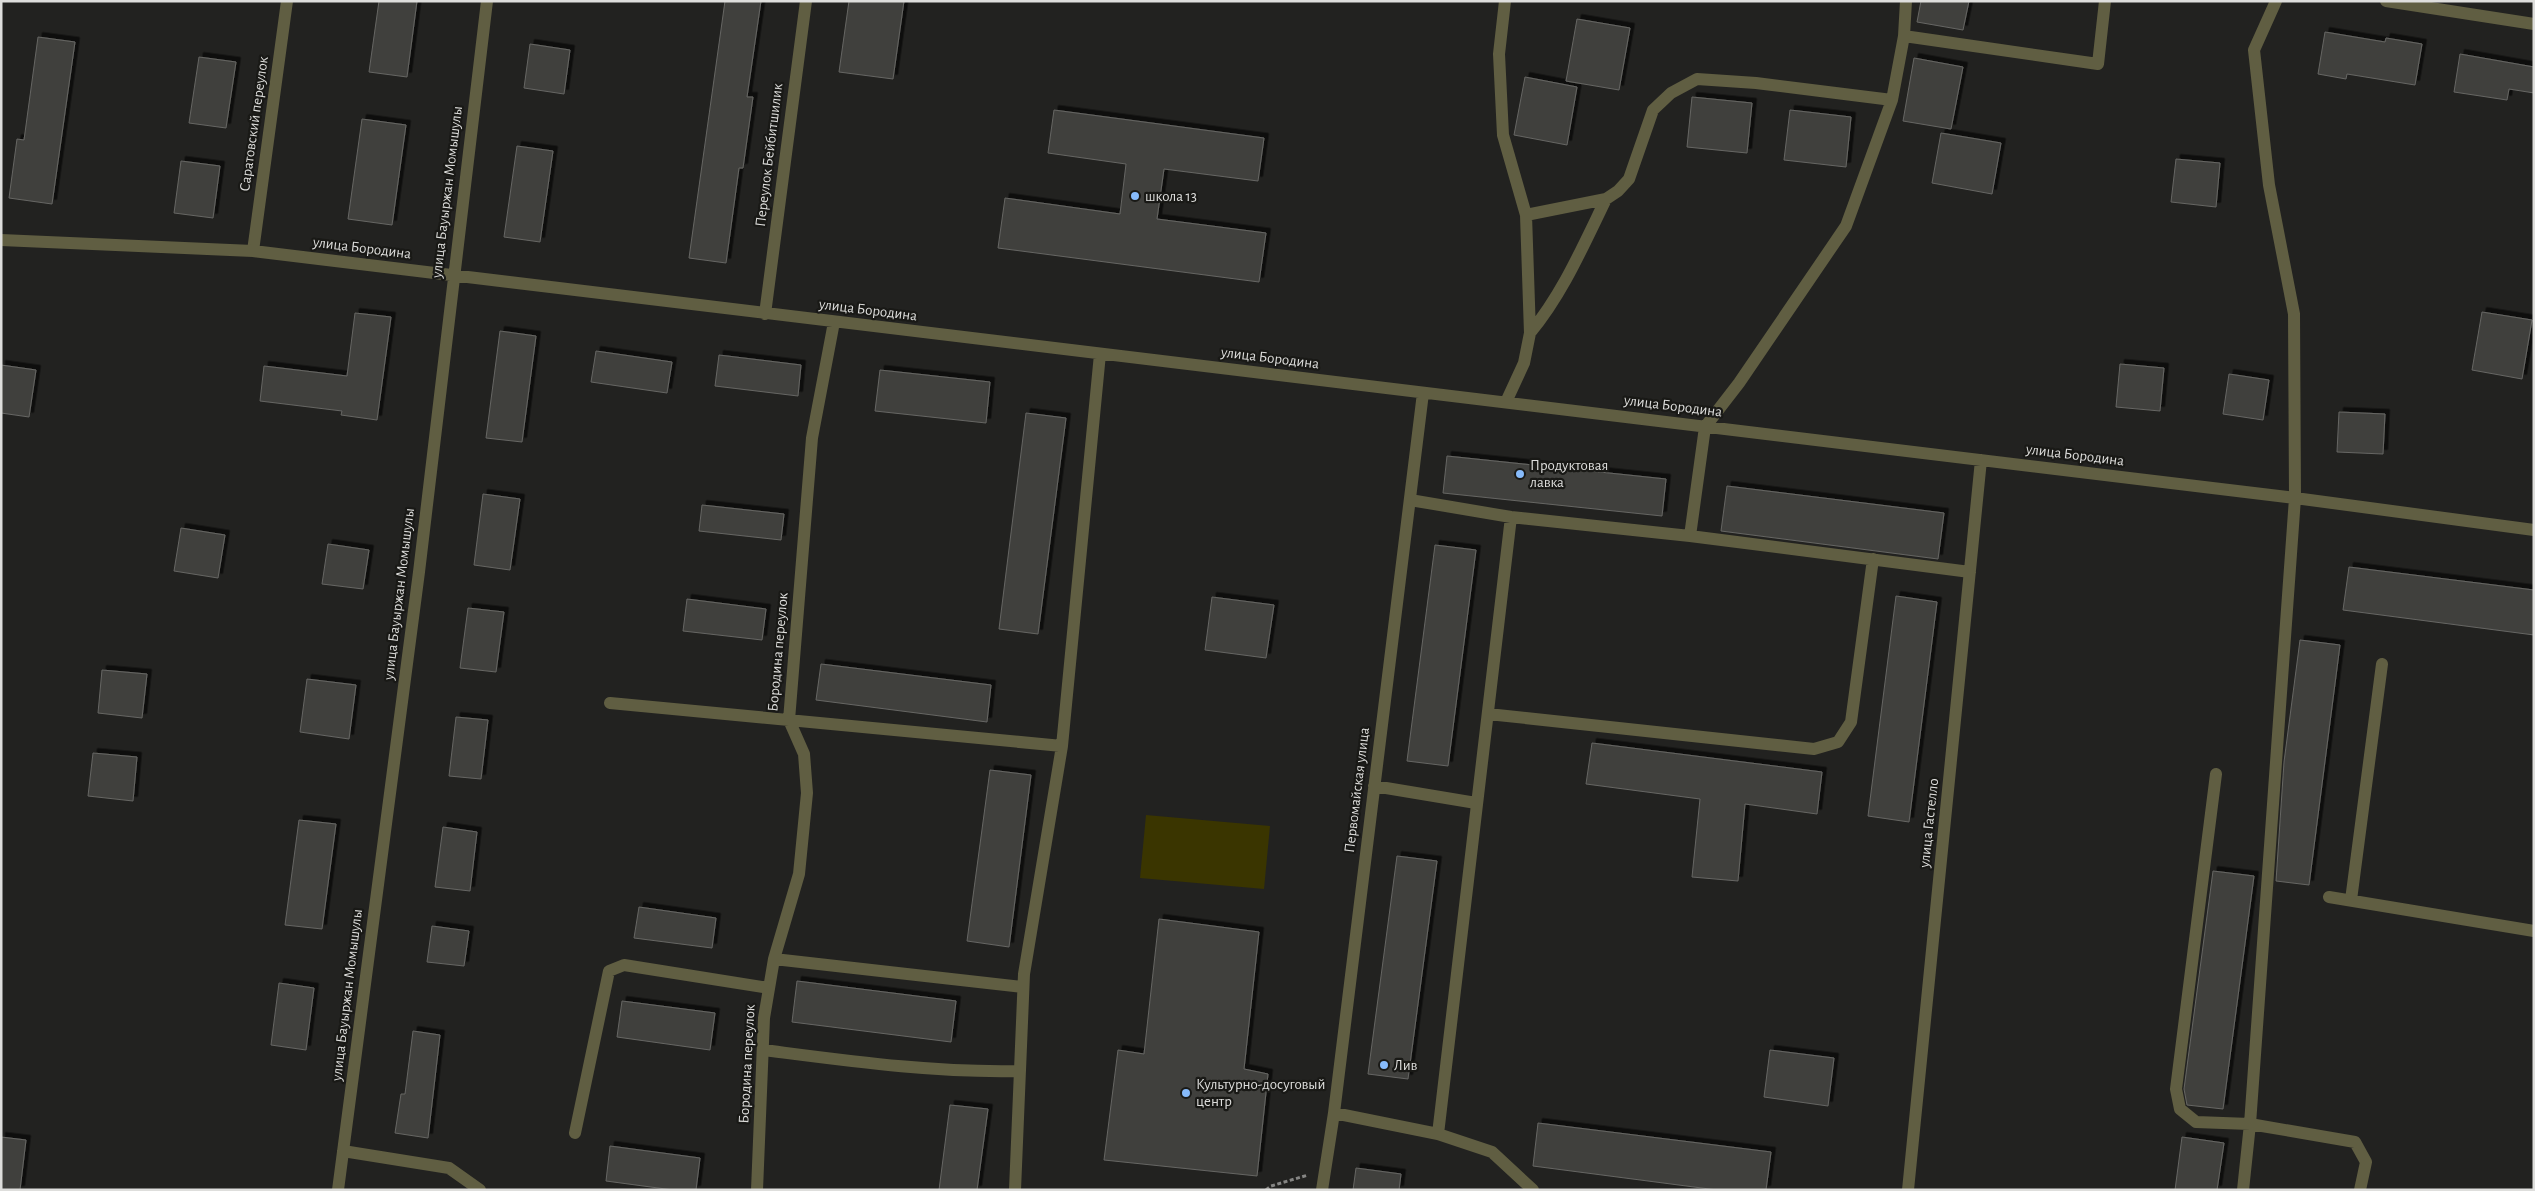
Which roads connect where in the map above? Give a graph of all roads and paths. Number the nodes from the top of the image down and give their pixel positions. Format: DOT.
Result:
graph roads {
  1 [pos="287,1"];
  2 [pos="487,1"];
  3 [pos="806,1"];
  4 [pos="1505,1"];
  5 [pos="1906,1"];
  6 [pos="2105,1"];
  7 [pos="2276,1"];
  8 [pos="2386,1"];
  9 [pos="2534,24"];
  10 [pos="1904,36"];
  11 [pos="1892,100"];
  12 [pos="1606,199"];
  13 [pos="1526,216"];
  14 [pos="1,240"];
  15 [pos="253,251"];
  16 [pos="452,276"];
  17 [pos="765,314"];
  18 [pos="834,322"];
  19 [pos="1530,333"];
  20 [pos="1100,354"];
  21 [pos="1423,393"];
  22 [pos="1506,402"];
  23 [pos="1705,427"];
  24 [pos="1981,460"];
  25 [pos="2295,498"];
  26 [pos="1410,500"];
  27 [pos="1511,517"];
  28 [pos="2534,530"];
  29 [pos="1690,536"];
  30 [pos="1873,559"];
  31 [pos="1970,572"];
  32 [pos="2382,664"];
  33 [pos="610,703"];
  34 [pos="1488,714"];
  35 [pos="789,720"];
  36 [pos="1062,746"];
  37 [pos="2216,774"];
  38 [pos="1374,786"];
  39 [pos="1476,803"];
  40 [pos="2329,897"];
  41 [pos="2351,900"];
  42 [pos="2534,931"];
  43 [pos="774,959"];
  44 [pos="1023,986"];
  45 [pos="769,988"];
  46 [pos="763,1050"];
  47 [pos="1020,1071"];
  48 [pos="1334,1113"];
  49 [pos="2250,1124"];
  50 [pos="575,1133"];
  51 [pos="1438,1134"];
  52 [pos="343,1150"];
  53 [pos="1324,1171"];
  54 [pos="338,1190"];
  55 [pos="480,1190"];
  56 [pos="757,1190"];
  57 [pos="1014,1190"];
  58 [pos="1266,1190"];
  59 [pos="1322,1190"];
  60 [pos="1533,1190"];
  61 [pos="1908,1190"];
  62 [pos="2243,1190"];
  63 [pos="2360,1190"];
  1 -- 15 [label="street, Саратовский переулок"];
  2 -- 16 [label="street, улица Бауыржан Момышулы"];
  3 -- 17 [label="street, Переулок Бейбитшилик"];
  4 -- 13 [label="street"];
  5 -- 10 [label="street"];
  6 -- 10 [label="street"];
  7 -- 25 [label="street"];
  8 -- 9 [label="street"];
  10 -- 11 [label="street"];
  11 -- 12 [label="street"];
  11 -- 23 [label="street"];
  12 -- 13 [label="street"];
  12 -- 19 [label="street"];
  13 -- 19 [label="street"];
  14 -- 15 [label="street, улица Бородина"];
  15 -- 16 [label="street, улица Бородина"];
  16 -- 17 [label="street, улица Бородина"];
  16 -- 52 [label="street, улица Бауыржан Момышулы"];
  17 -- 18 [label="street, улица Бородина"];
  18 -- 20 [label="street, улица Бородина"];
  18 -- 35 [label="street, Бородина переулок"];
  19 -- 22 [label="street"];
  20 -- 21 [label="street, улица Бородина"];
  20 -- 36 [label="street"];
  21 -- 22 [label="street, улица Бородина"];
  21 -- 26 [label="street, Первомайская улица"];
  22 -- 23 [label="street, улица Бородина"];
  23 -- 24 [label="street, улица Бородина"];
  23 -- 29 [label="street"];
  24 -- 25 [label="street, улица Бородина"];
  24 -- 31 [label="street, улица Гастелло"];
  25 -- 28 [label="street, улица Бородина"];
  25 -- 49 [label="street"];
  26 -- 27 [label="street"];
  26 -- 38 [label="street, Первомайская улица"];
  27 -- 29 [label="street"];
  27 -- 34 [label="street"];
  29 -- 30 [label="street"];
  30 -- 31 [label="street"];
  30 -- 34 [label="street"];
  31 -- 61 [label="street, улица Гастелло"];
  32 -- 41 [label="street"];
  33 -- 35 [label="street"];
  34 -- 39 [label="street"];
  35 -- 36 [label="street"];
  35 -- 43 [label="street, Бородина переулок"];
  36 -- 44 [label="street"];
  37 -- 49 [label="street"];
  38 -- 39 [label="street"];
  38 -- 48 [label="street, Первомайская улица"];
  39 -- 51 [label="street"];
  40 -- 41 [label="street"];
  41 -- 42 [label="street"];
  43 -- 44 [label="street"];
  43 -- 45 [label="street, Бородина переулок"];
  44 -- 47 [label="street"];
  45 -- 46 [label="street, Бородина переулок"];
  45 -- 50 [label="street"];
  46 -- 47 [label="street"];
  46 -- 56 [label="street, Бородина переулок"];
  47 -- 57 [label="street"];
  48 -- 51 [label="street"];
  48 -- 53 [label="street, Первомайская улица"];
  49 -- 62 [label="street"];
  49 -- 63 [label="street"];
  51 -- 60 [label="street"];
  52 -- 54 [label="street, улица Бауыржан Момышулы"];
  52 -- 55 [label="street"];
  53 -- 58 [label="path"];
  53 -- 59 [label="street, Первомайская улица"];
}
